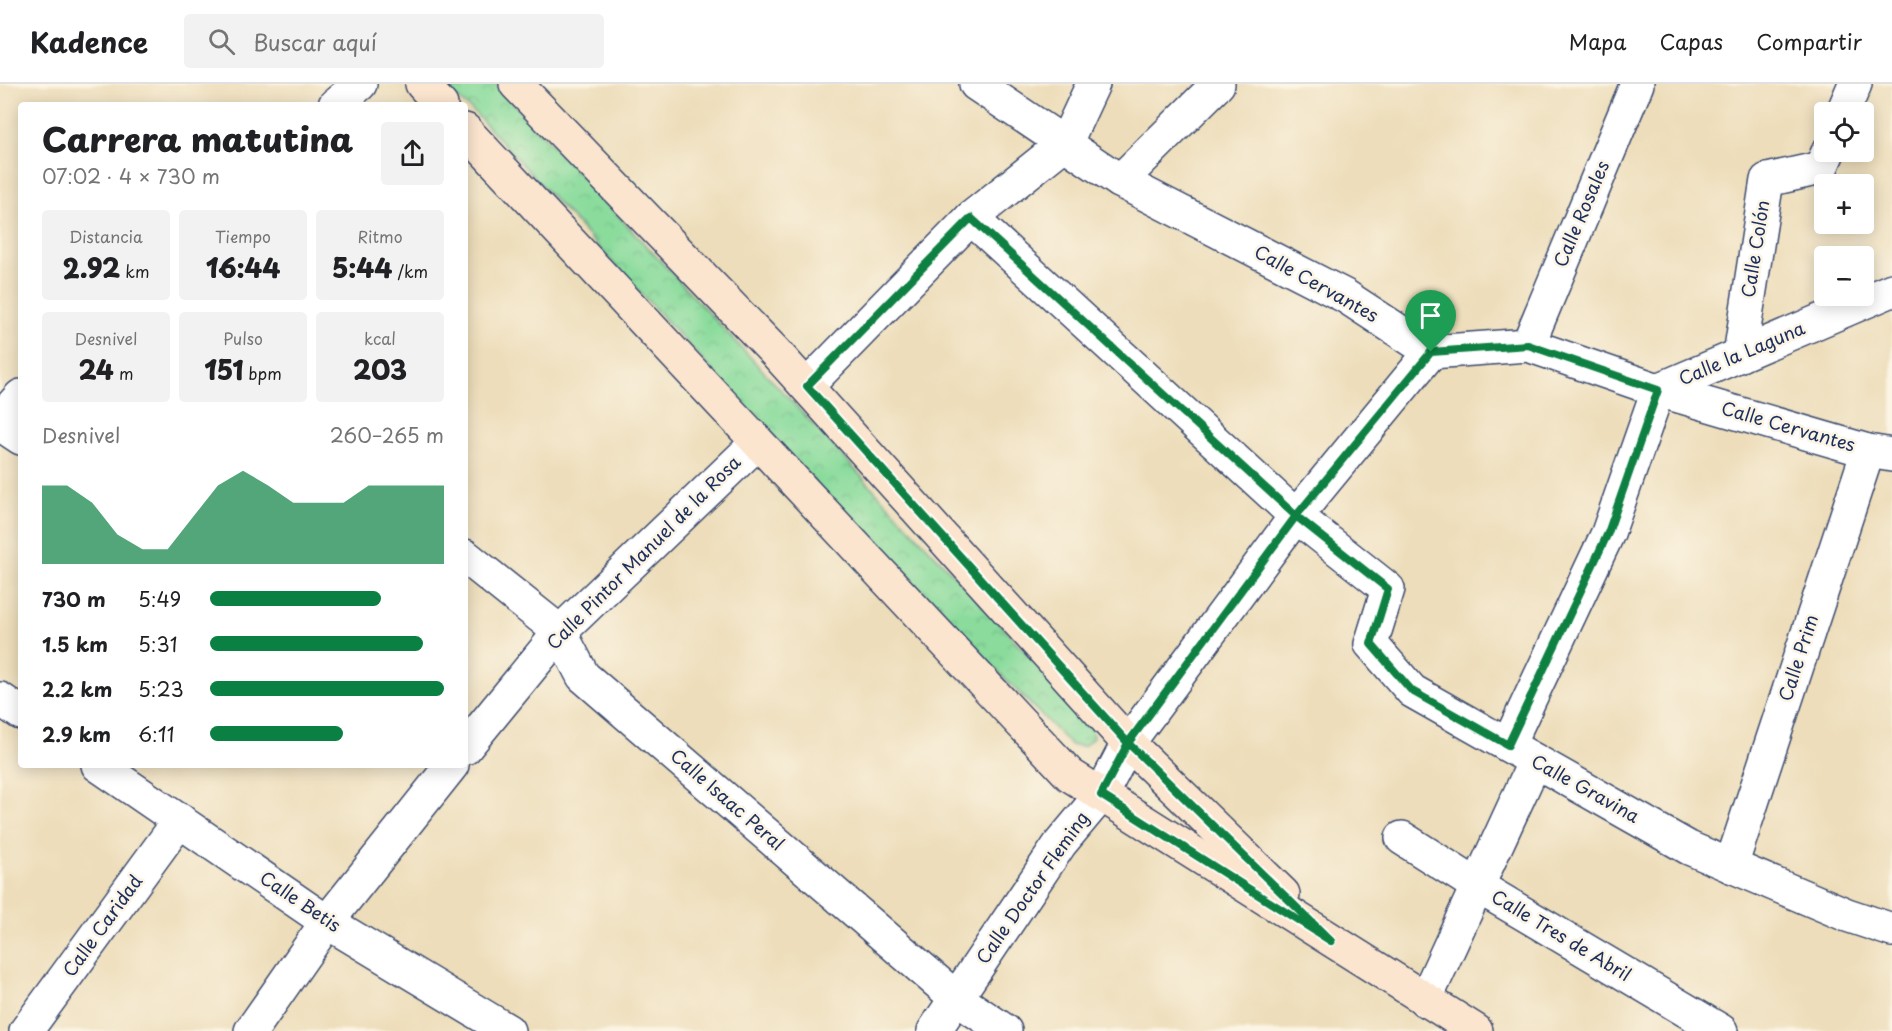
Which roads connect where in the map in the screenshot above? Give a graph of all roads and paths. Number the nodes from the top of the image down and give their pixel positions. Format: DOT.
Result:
graph roads {
  1 [pos="360,84"];
  2 [pos="422,84"];
  3 [pos="516,84"];
  4 [pos="976,84"];
  5 [pos="1093,84"];
  6 [pos="1218,84"];
  7 [pos="1637,84"];
  8 [pos="1854,84"];
  9 [pos="339,102"];
  10 [pos="438,102"];
  11 [pos="1847,102"];
  12 [pos="468,133"];
  13 [pos="1066,142"];
  14 [pos="1824,162"];
  15 [pos="1120,181"];
  16 [pos="971,218"];
  17 [pos="1892,290"];
  18 [pos="1528,345"];
  19 [pos="1431,352"];
  20 [pos="1740,355"];
  21 [pos="807,386"];
  22 [pos="1658,390"];
  23 [pos="18,399"];
  24 [pos="0,419"];
  25 [pos="0,424"];
  26 [pos="18,436"];
  27 [pos="757,443"];
  28 [pos="1880,453"];
  29 [pos="1296,516"];
  30 [pos="468,558"];
  31 [pos="560,632"];
  32 [pos="0,699"];
  33 [pos="18,711"];
  34 [pos="468,740"];
  35 [pos="1128,743"];
  36 [pos="1522,753"];
  37 [pos="102,768"];
  38 [pos="450,768"];
  39 [pos="1101,795"];
  40 [pos="180,820"];
  41 [pos="1402,838"];
  42 [pos="1731,866"];
  43 [pos="1479,887"];
  44 [pos="327,922"];
  45 [pos="1892,930"];
  46 [pos="1331,941"];
  47 [pos="956,998"];
  48 [pos="1436,1015"];
  49 [pos="26,1031"];
  50 [pos="251,1031"];
  51 [pos="508,1031"];
  52 [pos="934,1031"];
  53 [pos="1005,1031"];
  54 [pos="1476,1031"];
  55 [pos="1721,1031"];
  1 -- 9 [label="street"];
  2 -- 10 [label="street"];
  3 -- 21 [label="street"];
  4 -- 13 [label="street, Calle Cervantes"];
  5 -- 13 [label="street"];
  6 -- 15 [label="street"];
  7 -- 18 [label="street, Calle Rosales"];
  8 -- 11 [label="street"];
  12 -- 27 [label="street"];
  13 -- 15 [label="street, Calle Cervantes"];
  13 -- 16 [label="street"];
  14 -- 20 [label="street, Calle Colón"];
  15 -- 19 [label="street, Calle Cervantes"];
  16 -- 21 [label="street"];
  16 -- 29 [label="street, Calle Gravina"];
  17 -- 20 [label="street, Calle la Laguna"];
  18 -- 19 [label="street, Calle Cervantes"];
  18 -- 22 [label="street, Calle Cervantes"];
  19 -- 29 [label="street, Calle Doctor Fleming"];
  20 -- 22 [label="street, Calle la Laguna"];
  21 -- 35 [label="street"];
  22 -- 28 [label="street, Calle Cervantes"];
  22 -- 36 [label="street"];
  23 -- 24 [label="street"];
  25 -- 26 [label="street"];
  27 -- 31 [label="street, Calle Pintor Manuel de la Rosa"];
  27 -- 39 [label="street"];
  28 -- 42 [label="street, Calle Prim"];
  29 -- 35 [label="street, Calle Doctor Fleming"];
  29 -- 36 [label="street, Calle Gravina"];
  30 -- 31 [label="street, Calle Isaac Peral"];
  31 -- 34 [label="street, Calle Pintor Manuel de la Rosa"];
  31 -- 47 [label="street, Calle Isaac Peral"];
  32 -- 33 [label="street"];
  35 -- 39 [label="street, Calle Doctor Fleming"];
  35 -- 46 [label="street"];
  36 -- 42 [label="street, Calle Gravina"];
  36 -- 43 [label="street"];
  37 -- 40 [label="street, Calle Betis"];
  38 -- 44 [label="street"];
  39 -- 46 [label="street"];
  39 -- 47 [label="street, Calle Doctor Fleming"];
  40 -- 44 [label="street, Calle Betis"];
  40 -- 49 [label="street, Calle Caridad"];
  41 -- 43 [label="street, Calle Tres de Abril"];
  42 -- 45 [label="street, Calle Gravina"];
  43 -- 48 [label="street"];
  43 -- 55 [label="street, Calle Tres de Abril"];
  44 -- 50 [label="street"];
  44 -- 51 [label="street, Calle Betis"];
  46 -- 48 [label="street"];
  47 -- 52 [label="street, Calle Doctor Fleming"];
  47 -- 53 [label="street, Calle Isaac Peral"];
  48 -- 54 [label="street"];
}
